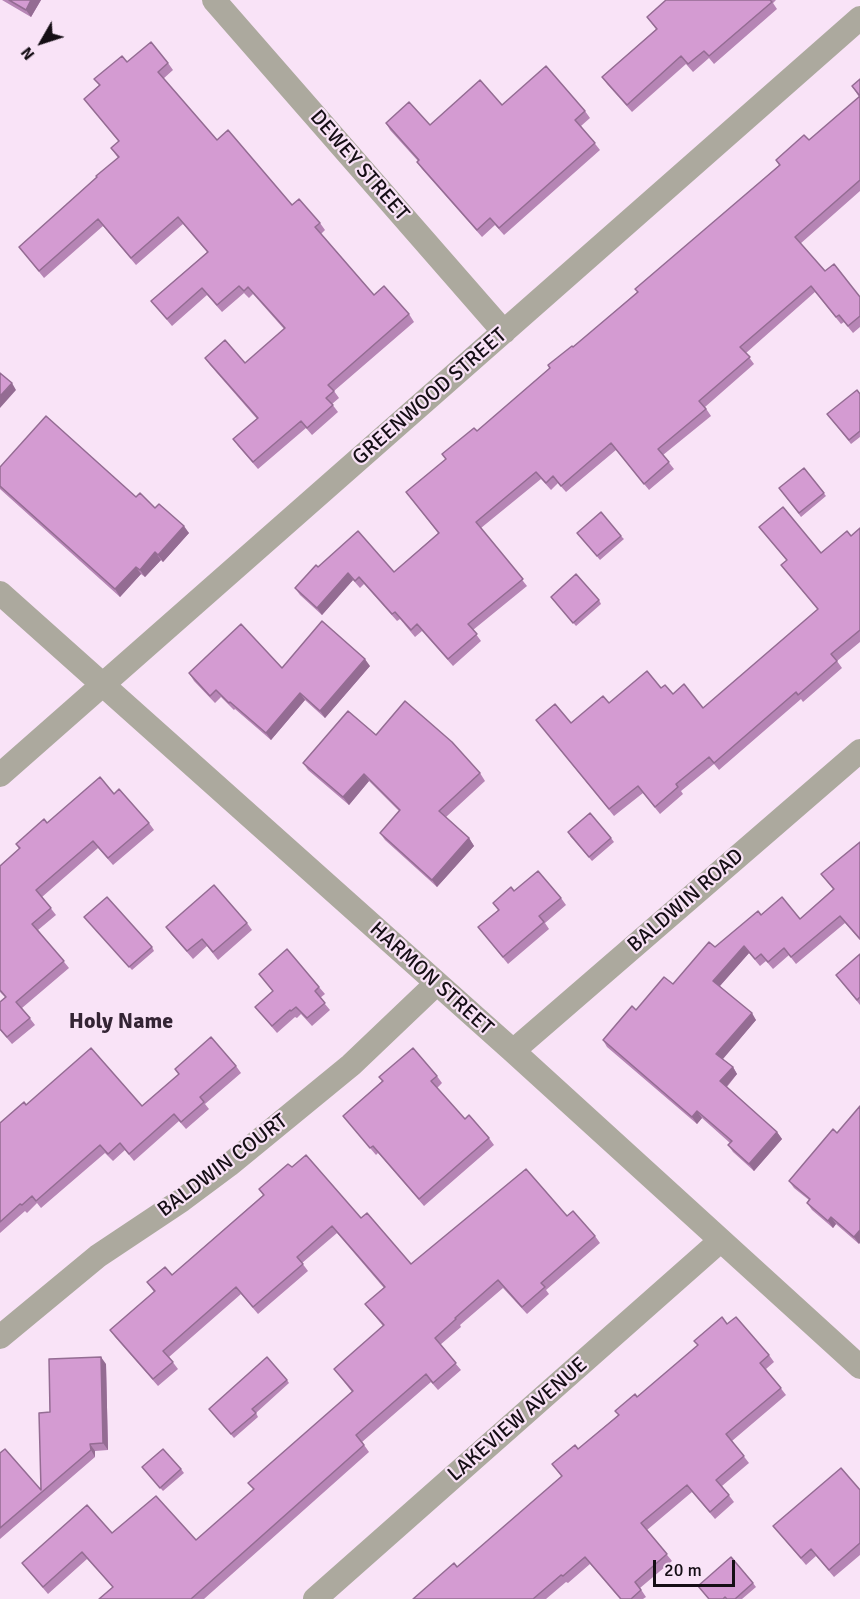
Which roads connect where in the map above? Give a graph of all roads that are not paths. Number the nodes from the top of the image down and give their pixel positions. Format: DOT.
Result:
graph roads {
  1 [pos="214,0"];
  2 [pos="860,18"];
  3 [pos="504,332"];
  4 [pos="0,593"];
  5 [pos="103,685"];
  6 [pos="860,751"];
  7 [pos="0,776"];
  8 [pos="436,984"];
  9 [pos="513,1051"];
  10 [pos="720,1241"];
  11 [pos="0,1337"];
  12 [pos="860,1367"];
  13 [pos="315,1599"];
  1 -- 3 [label="street, DEWEY STREET"];
  2 -- 3 [label="street, GREENWOOD STREET"];
  3 -- 5 [label="street, GREENWOOD STREET"];
  4 -- 5 [label="street, HARMON STREET"];
  5 -- 7 [label="street, GREENWOOD STREET"];
  5 -- 8 [label="street, HARMON STREET"];
  6 -- 9 [label="street, BALDWIN ROAD"];
  8 -- 9 [label="street, HARMON STREET"];
  8 -- 11 [label="street, BALDWIN COURT"];
  9 -- 10 [label="street, HARMON STREET"];
  10 -- 12 [label="street, HARMON STREET"];
  10 -- 13 [label="street, LAKEVIEW AVENUE"];
}
